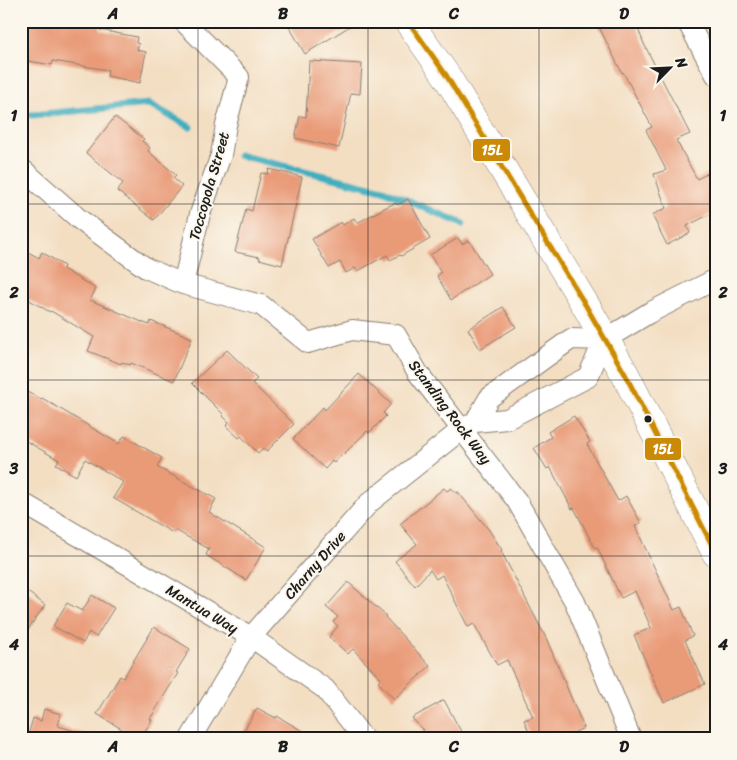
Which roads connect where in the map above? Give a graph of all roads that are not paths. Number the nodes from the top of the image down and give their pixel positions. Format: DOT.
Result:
graph roads {
  1 [pos="184,21"];
  2 [pos="408,21"];
  3 [pos="687,21"];
  4 [pos="716,75"];
  5 [pos="22,169"];
  6 [pos="716,278"];
  7 [pos="183,284"];
  8 [pos="604,340"];
  9 [pos="468,426"];
  10 [pos="21,502"];
  11 [pos="716,553"];
  12 [pos="251,637"];
  13 [pos="190,739"];
  14 [pos="364,739"];
  15 [pos="631,739"];
  1 -- 7 [label="street, Toccopola Street"];
  2 -- 8 [label="main road"];
  3 -- 4 [label="street"];
  5 -- 7 [label="street, Standing Rock Way"];
  6 -- 8 [label="street"];
  7 -- 9 [label="street, Standing Rock Way"];
  8 -- 9 [label="street, Charny Drive"];
  8 -- 9 [label="street"];
  8 -- 11 [label="main road"];
  9 -- 12 [label="street, Charny Drive"];
  9 -- 15 [label="street, Standing Rock Way"];
  10 -- 12 [label="street, Mantua Way"];
  12 -- 13 [label="street, Charny Drive"];
  12 -- 14 [label="street, Mantua Way"];
}
